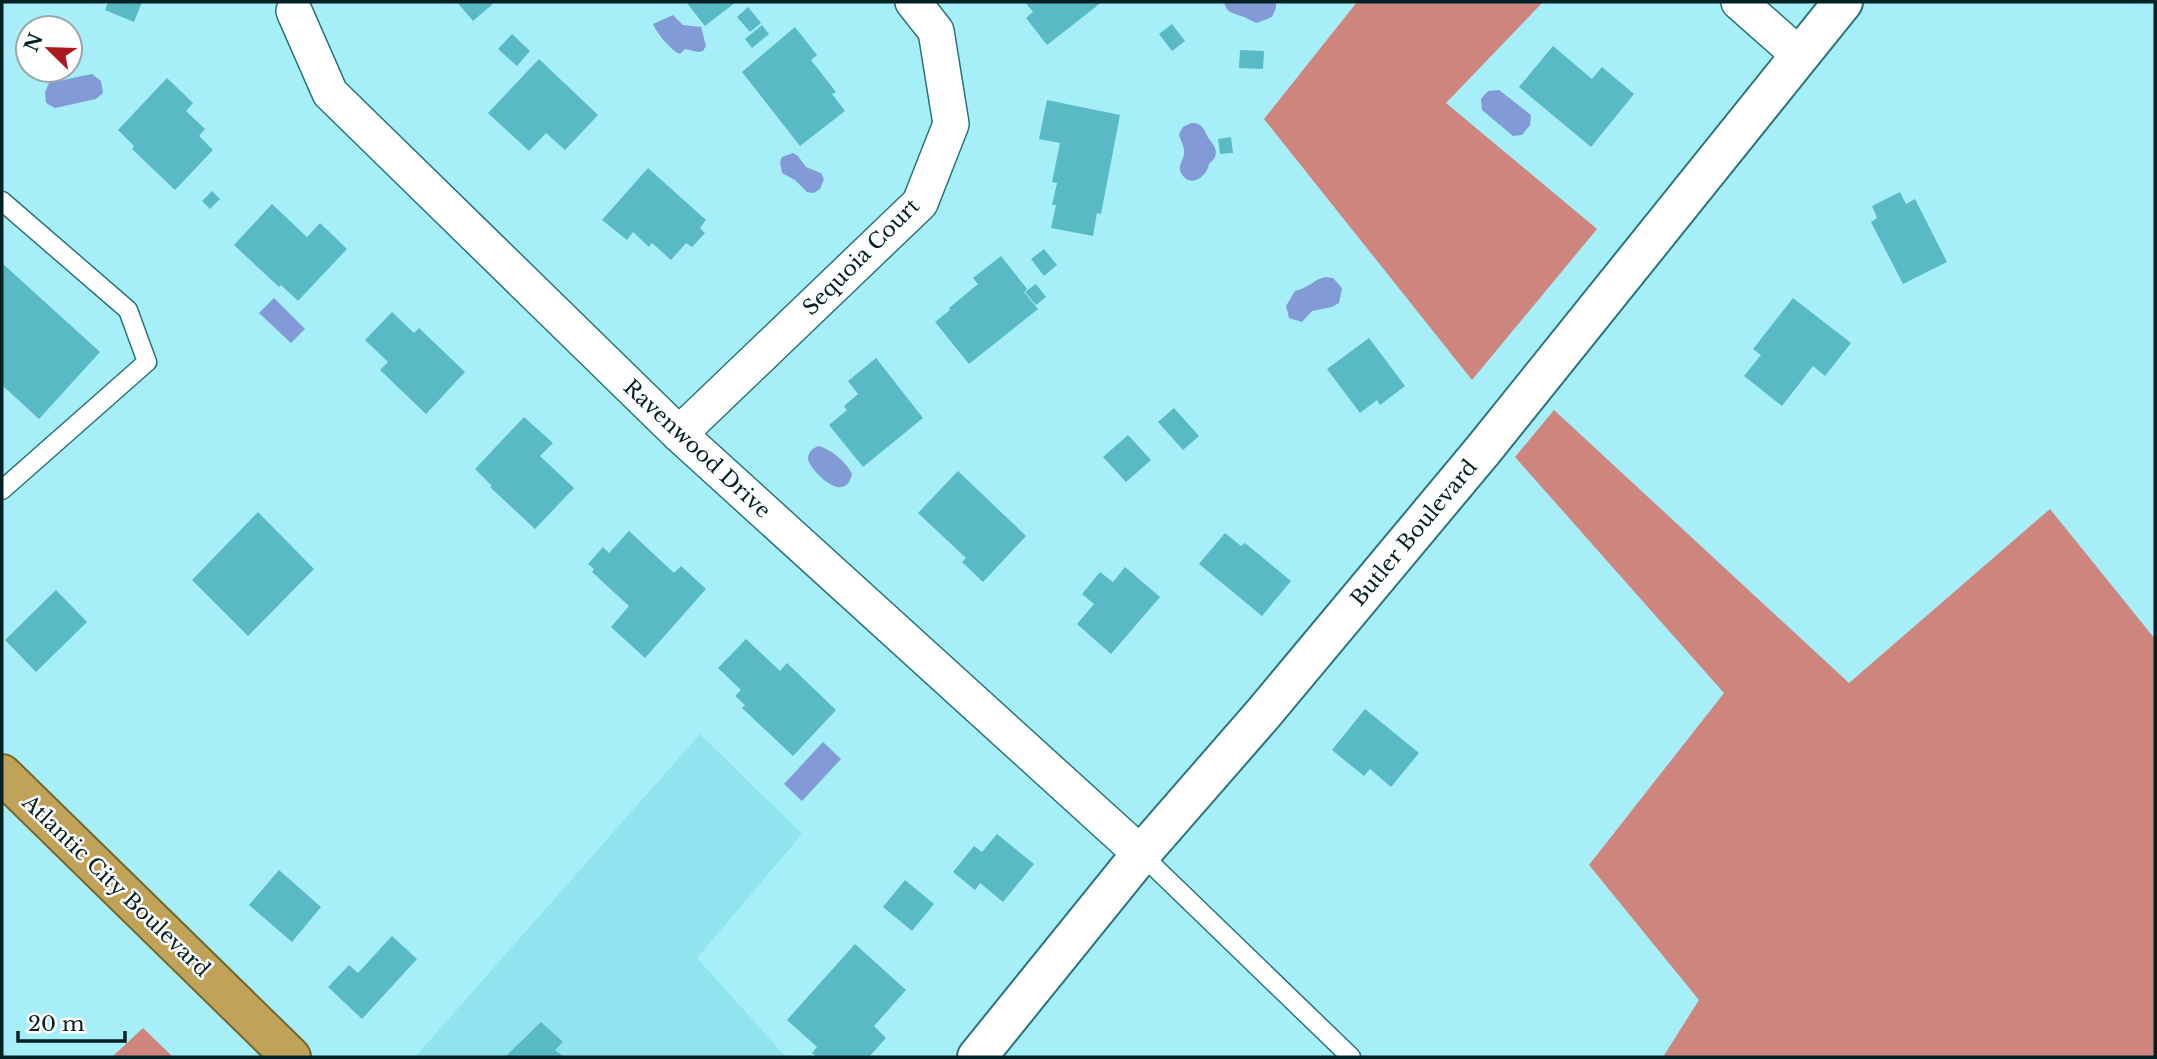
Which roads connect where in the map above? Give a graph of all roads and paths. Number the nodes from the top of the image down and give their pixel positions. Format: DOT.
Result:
graph roads {
  1 [pos="913,2"];
  2 [pos="1739,2"];
  3 [pos="1843,2"];
  4 [pos="294,11"];
  5 [pos="1799,55"];
  6 [pos="2,201"];
  7 [pos="679,434"];
  8 [pos="2,490"];
  9 [pos="2,774"];
  10 [pos="1141,854"];
  11 [pos="291,1057"];
  12 [pos="977,1057"];
  13 [pos="1351,1057"];
  1 -- 7 [label="street, Sequoia Court"];
  2 -- 5 [label="street"];
  3 -- 5 [label="street, Butler Boulevard"];
  4 -- 7 [label="street, Ravenwood Drive"];
  5 -- 10 [label="street, Butler Boulevard"];
  6 -- 8 [label="lane"];
  7 -- 10 [label="street, Ravenwood Drive"];
  9 -- 11 [label="highway, Atlantic City Boulevard"];
  10 -- 12 [label="street, Butler Boulevard"];
  10 -- 13 [label="lane"];
}
